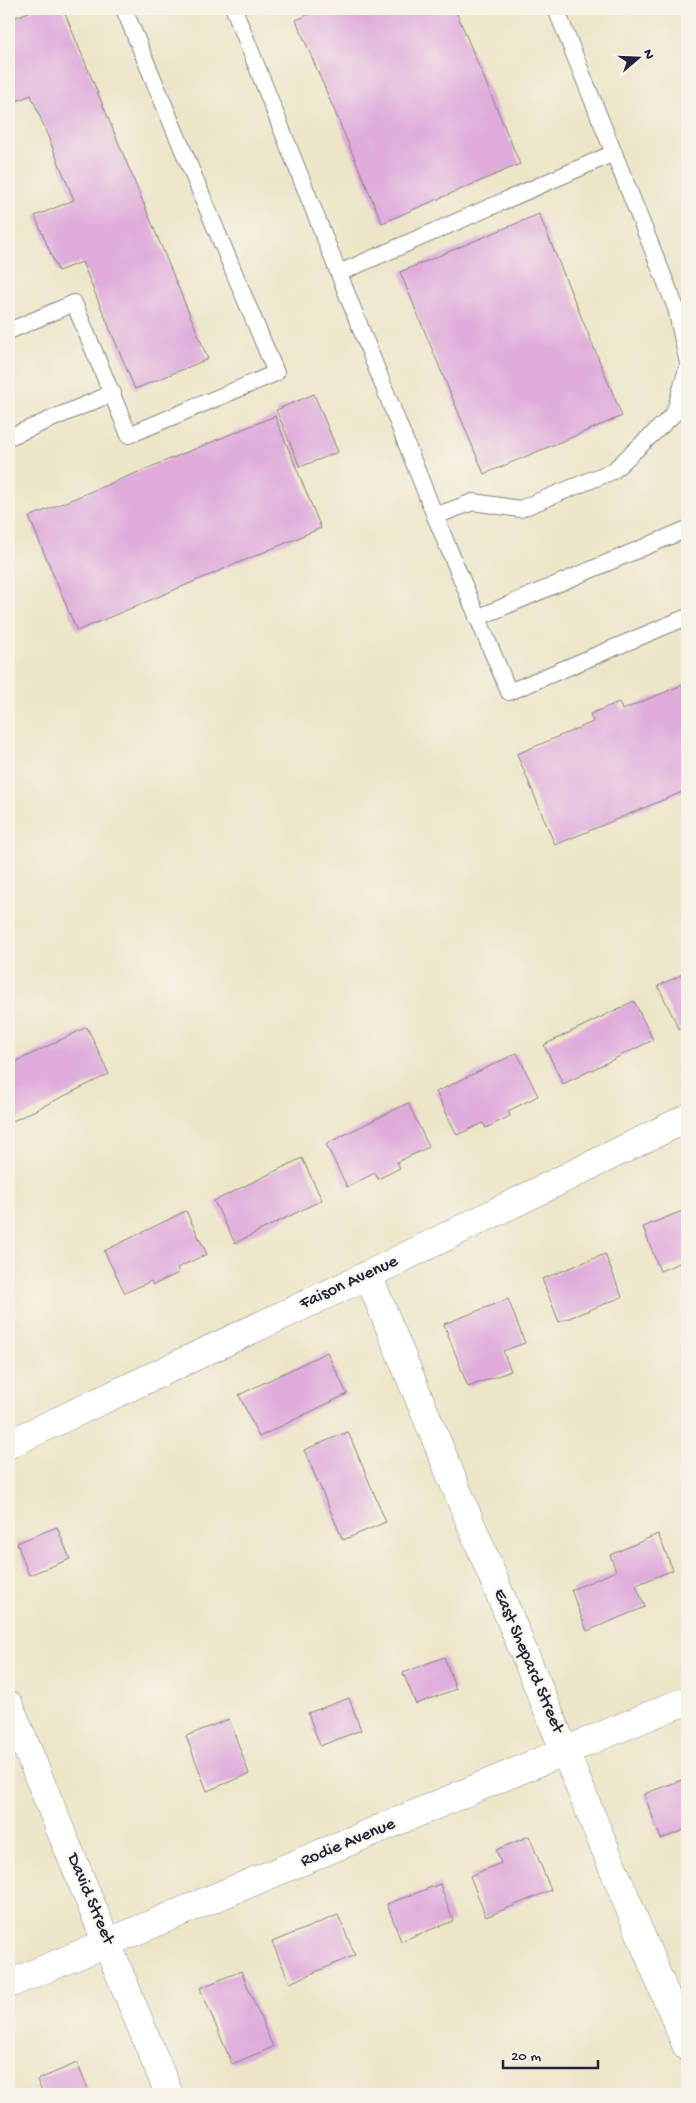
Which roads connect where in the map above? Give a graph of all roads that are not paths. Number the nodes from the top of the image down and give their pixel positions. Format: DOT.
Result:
graph roads {
  1 [pos="124,9"];
  2 [pos="556,9"];
  3 [pos="239,10"];
  4 [pos="614,153"];
  5 [pos="339,273"];
  6 [pos="9,330"];
  7 [pos="687,359"];
  8 [pos="687,369"];
  9 [pos="113,393"];
  10 [pos="9,437"];
  11 [pos="435,516"];
  12 [pos="687,529"];
  13 [pos="687,617"];
  14 [pos="477,618"];
  15 [pos="687,1118"];
  16 [pos="368,1275"];
  17 [pos="9,1444"];
  18 [pos="687,1700"];
  19 [pos="9,1705"];
  20 [pos="565,1752"];
  21 [pos="108,1944"];
  22 [pos="9,1984"];
  23 [pos="687,2047"];
  24 [pos="169,2094"];
  1 -- 9 [label="lane"];
  2 -- 4 [label="lane"];
  3 -- 5 [label="lane"];
  4 -- 5 [label="lane"];
  4 -- 7 [label="lane"];
  5 -- 11 [label="lane"];
  6 -- 9 [label="lane"];
  8 -- 11 [label="lane"];
  9 -- 10 [label="lane"];
  11 -- 14 [label="lane"];
  12 -- 14 [label="lane"];
  13 -- 14 [label="lane"];
  15 -- 16 [label="street, Faison Avenue"];
  16 -- 17 [label="street, Faison Avenue"];
  16 -- 20 [label="street, East Shepard Street"];
  18 -- 20 [label="street, Rodie Avenue"];
  19 -- 21 [label="street, David Street"];
  20 -- 21 [label="street, Rodie Avenue"];
  20 -- 23 [label="street, East Shepard Street"];
  21 -- 22 [label="street, Rodie Avenue"];
  21 -- 24 [label="street, David Street"];
}
